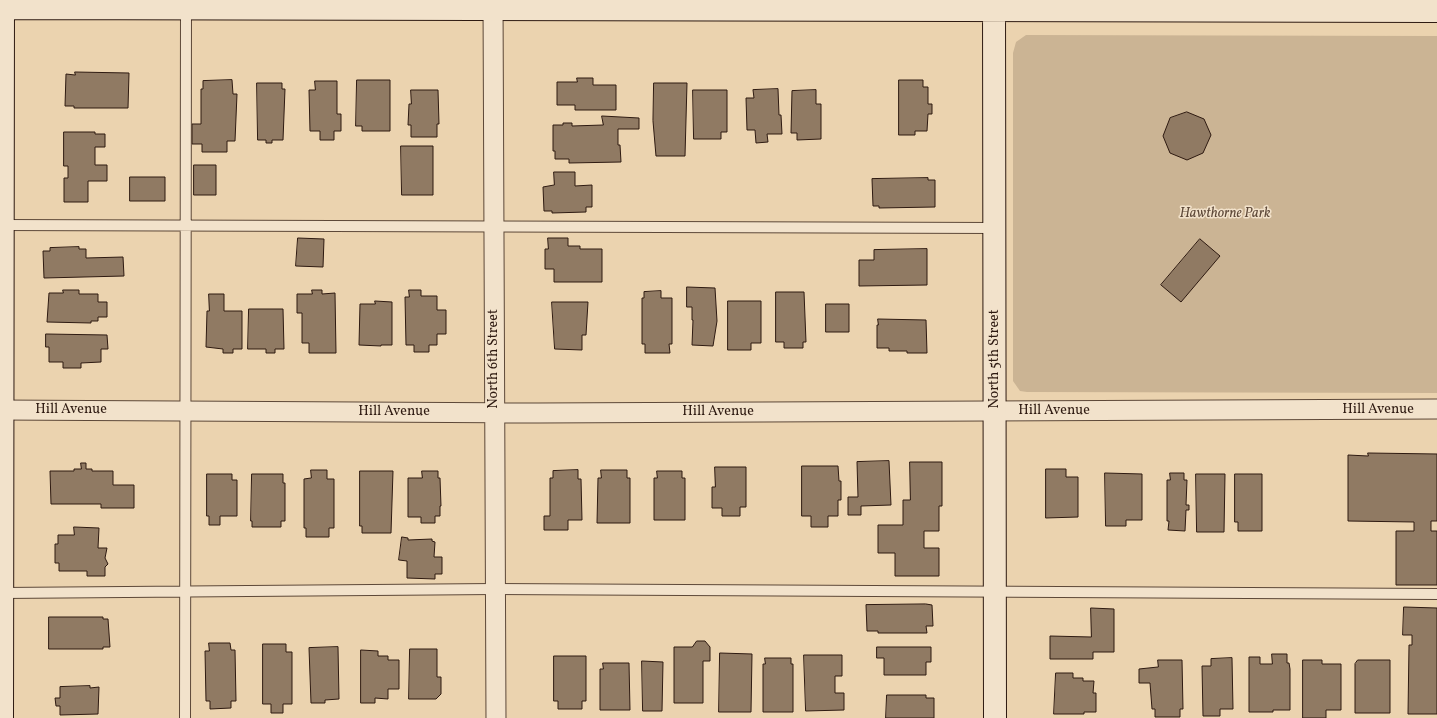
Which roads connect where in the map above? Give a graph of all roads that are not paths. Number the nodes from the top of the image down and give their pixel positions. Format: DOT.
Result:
graph roads {
  1 [pos="186,4"];
  2 [pos="493,5"];
  3 [pos="994,5"];
  4 [pos="2,6"];
  5 [pos="1437,11"];
  6 [pos="2,225"];
  7 [pos="186,226"];
  8 [pos="494,226"];
  9 [pos="995,228"];
  10 [pos="1437,409"];
  11 [pos="1,410"];
  12 [pos="186,411"];
  13 [pos="995,412"];
  14 [pos="493,413"];
  15 [pos="495,589"];
  16 [pos="185,592"];
  17 [pos="996,592"];
  18 [pos="2,593"];
  19 [pos="1437,594"];
  20 [pos="2,718"];
  21 [pos="185,718"];
  22 [pos="496,718"];
  23 [pos="995,718"];
  1 -- 2 [label="street"];
  1 -- 4 [label="street"];
  1 -- 7 [label="lane"];
  2 -- 3 [label="street"];
  2 -- 8 [label="street, North 6th Street"];
  3 -- 5 [label="street"];
  3 -- 9 [label="street, North 5th Street"];
  4 -- 6 [label="street"];
  6 -- 7 [label="lane"];
  6 -- 11 [label="street"];
  7 -- 8 [label="lane"];
  7 -- 12 [label="lane"];
  8 -- 9 [label="lane"];
  8 -- 14 [label="street, North 6th Street"];
  9 -- 13 [label="street, North 5th Street"];
  10 -- 13 [label="street, Hill Avenue"];
  11 -- 12 [label="street, Hill Avenue"];
  11 -- 18 [label="street"];
  12 -- 14 [label="street, Hill Avenue"];
  12 -- 16 [label="lane"];
  13 -- 14 [label="street, Hill Avenue"];
  13 -- 17 [label="street, North 5th Street"];
  14 -- 15 [label="street, North 6th Street"];
  15 -- 16 [label="lane"];
  15 -- 17 [label="lane"];
  15 -- 22 [label="street, North 6th Street"];
  16 -- 18 [label="lane"];
  16 -- 21 [label="lane"];
  17 -- 19 [label="lane"];
  17 -- 23 [label="street, North 5th Street"];
  18 -- 20 [label="street"];
}
